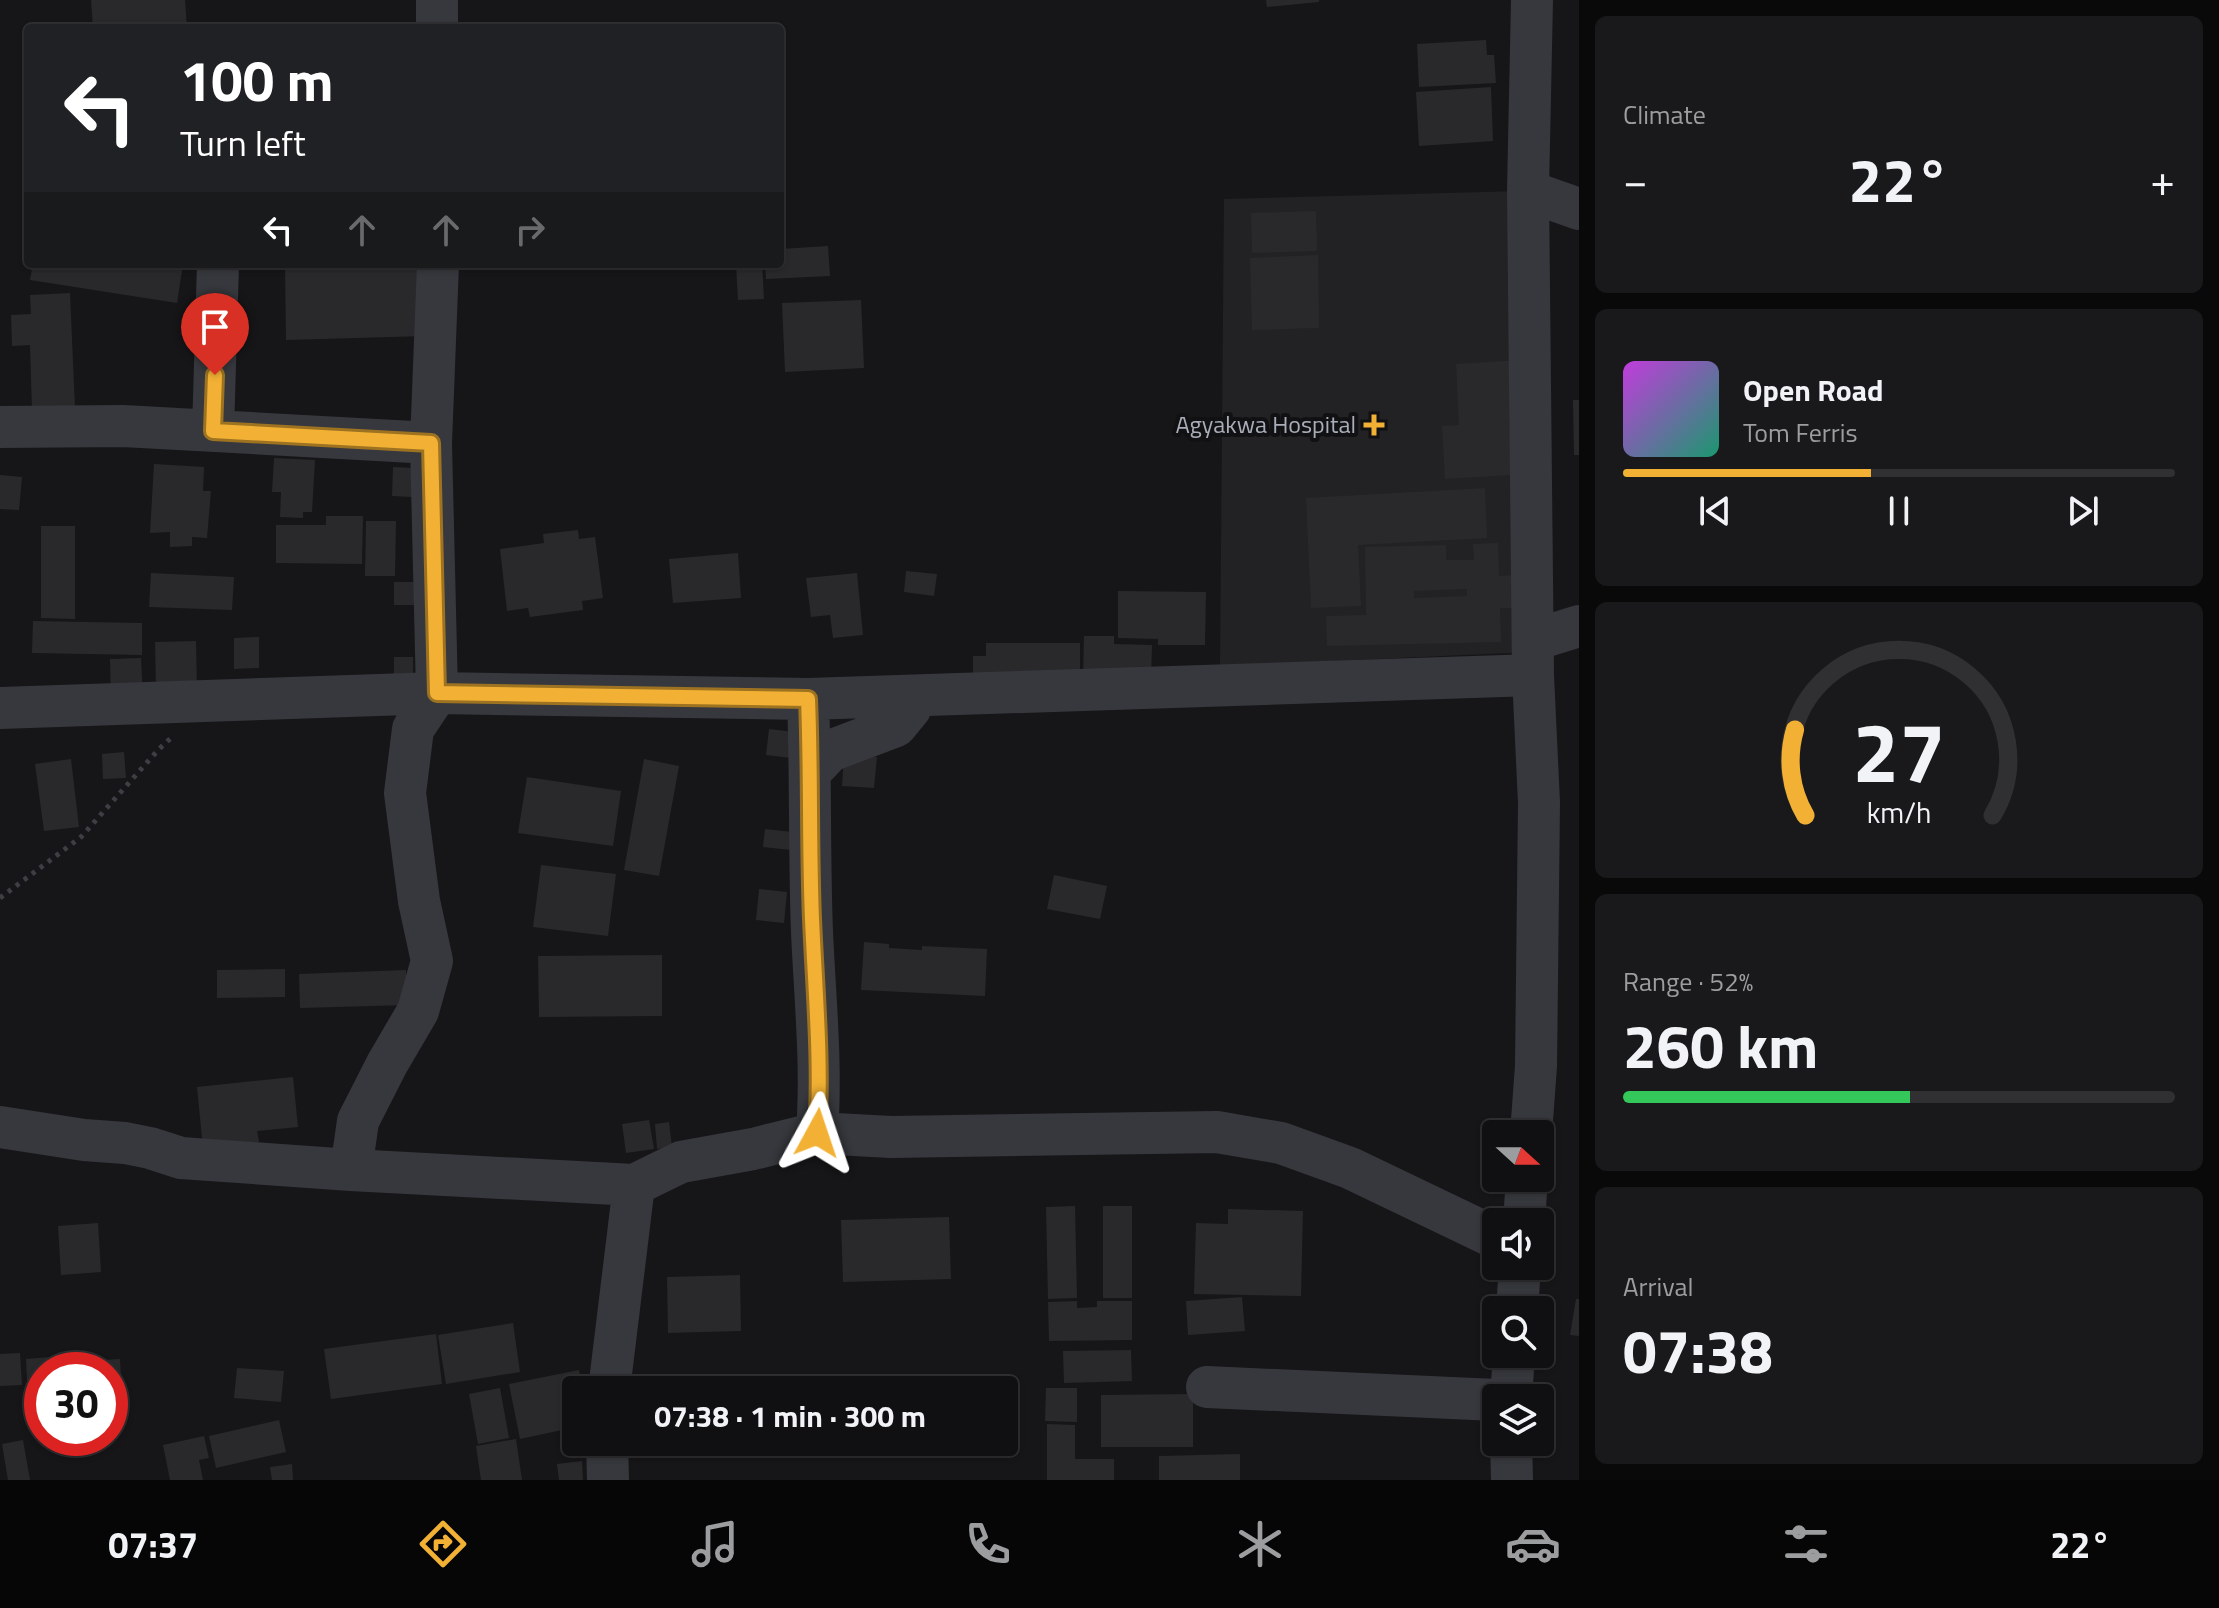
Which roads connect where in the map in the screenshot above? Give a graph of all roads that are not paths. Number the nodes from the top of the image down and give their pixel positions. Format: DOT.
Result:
graph roads {
  1 [pos="437,0"];
  2 [pos="1532,0"];
  3 [pos="437,24"];
  4 [pos="1528,191"];
  5 [pos="1579,209"];
  6 [pos="218,268"];
  7 [pos="438,268"];
  8 [pos="0,427"];
  9 [pos="213,431"];
  10 [pos="431,443"];
  11 [pos="1579,626"];
  12 [pos="1534,658"];
  13 [pos="437,693"];
  14 [pos="914,696"];
  15 [pos="808,699"];
  16 [pos="0,708"];
  17 [pos="811,771"];
  18 [pos="1532,1120"];
  19 [pos="1,1125"];
  20 [pos="817,1133"];
  21 [pos="351,1170"];
  22 [pos="634,1185"];
  23 [pos="1482,1231"];
  24 [pos="611,1376"];
  25 [pos="1207,1387"];
  26 [pos="1482,1399"];
  27 [pos="607,1456"];
  28 [pos="1511,1456"];
  29 [pos="608,1480"];
  30 [pos="1512,1480"];
  1 -- 3 [label="street"];
  2 -- 4 [label="street"];
  4 -- 5 [label="street"];
  4 -- 12 [label="street"];
  6 -- 9 [label="street"];
  7 -- 10 [label="street"];
  8 -- 9 [label="street"];
  9 -- 10 [label="street"];
  10 -- 13 [label="street"];
  11 -- 12 [label="street"];
  12 -- 14 [label="street"];
  12 -- 18 [label="street"];
  13 -- 15 [label="street"];
  13 -- 16 [label="street"];
  13 -- 21 [label="street"];
  14 -- 15 [label="street"];
  14 -- 17 [label="street"];
  15 -- 17 [label="street"];
  17 -- 20 [label="street"];
  19 -- 21 [label="street"];
  20 -- 22 [label="street"];
  20 -- 23 [label="street"];
  21 -- 22 [label="street"];
  22 -- 24 [label="street"];
  25 -- 26 [label="street"];
  27 -- 29 [label="street"];
  28 -- 30 [label="street"];
}
